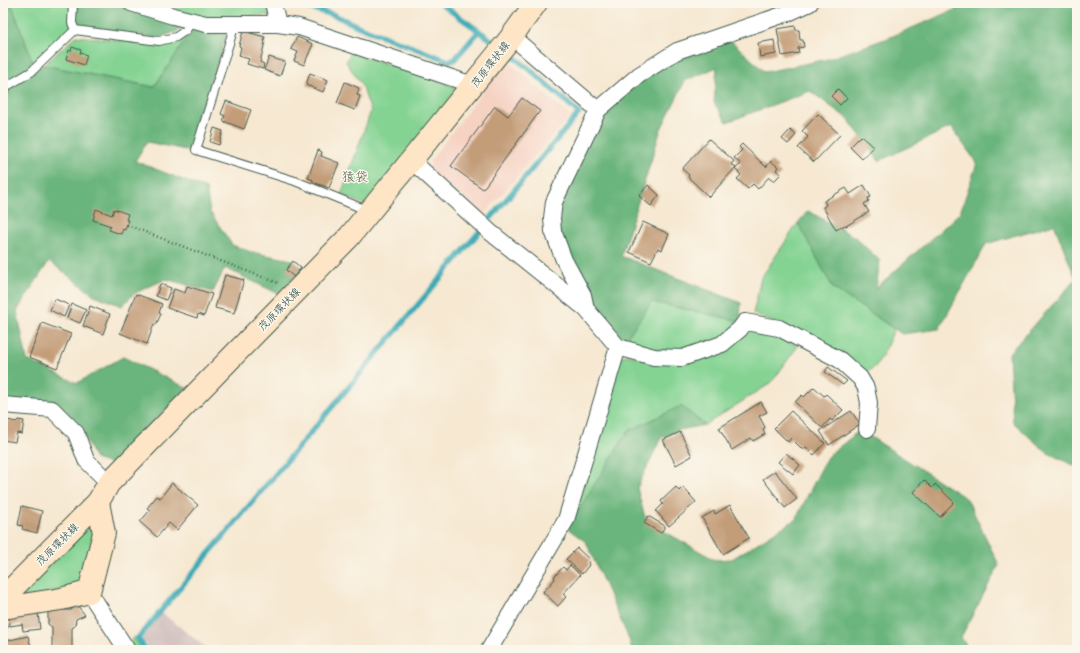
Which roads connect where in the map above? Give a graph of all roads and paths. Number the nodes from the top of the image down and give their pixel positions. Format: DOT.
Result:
graph roads {
  1 [pos="73,3"];
  2 [pos="131,3"];
  3 [pos="273,3"];
  4 [pos="536,3"];
  5 [pos="810,3"];
  6 [pos="192,21"];
  7 [pos="235,24"];
  8 [pos="278,24"];
  9 [pos="75,30"];
  10 [pos="510,38"];
  11 [pos="473,85"];
  12 [pos="3,93"];
  13 [pos="598,110"];
  14 [pos="412,161"];
  15 [pos="371,212"];
  16 [pos="127,226"];
  17 [pos="298,290"];
  18 [pos="586,309"];
  19 [pos="618,347"];
  20 [pos="3,405"];
  21 [pos="867,429"];
  22 [pos="109,483"];
  23 [pos="98,502"];
  24 [pos="89,592"];
  25 [pos="3,598"];
  26 [pos="3,608"];
  27 [pos="127,650"];
  28 [pos="489,650"];
  1 -- 9 [label="lane"];
  2 -- 6 [label="street"];
  3 -- 8 [label="street"];
  4 -- 10 [label="main road, 茂原環状線"];
  5 -- 13 [label="street"];
  6 -- 7 [label="street"];
  6 -- 9 [label="lane"];
  7 -- 8 [label="street"];
  7 -- 15 [label="lane"];
  8 -- 11 [label="street"];
  9 -- 12 [label="lane"];
  10 -- 11 [label="main road, 茂原環状線"];
  10 -- 13 [label="street"];
  11 -- 14 [label="main road, 茂原環状線"];
  13 -- 18 [label="street"];
  14 -- 15 [label="main road, 茂原環状線"];
  14 -- 18 [label="street"];
  15 -- 17 [label="main road, 茂原環状線"];
  16 -- 17 [label="path"];
  17 -- 22 [label="main road, 茂原環状線"];
  18 -- 19 [label="street"];
  19 -- 21 [label="street"];
  19 -- 28 [label="street"];
  20 -- 22 [label="street"];
  22 -- 23 [label="main road, 茂原環状線"];
  23 -- 24 [label="main road"];
  23 -- 25 [label="main road, 茂原環状線"];
  24 -- 26 [label="main road"];
  24 -- 27 [label="street"];
}
